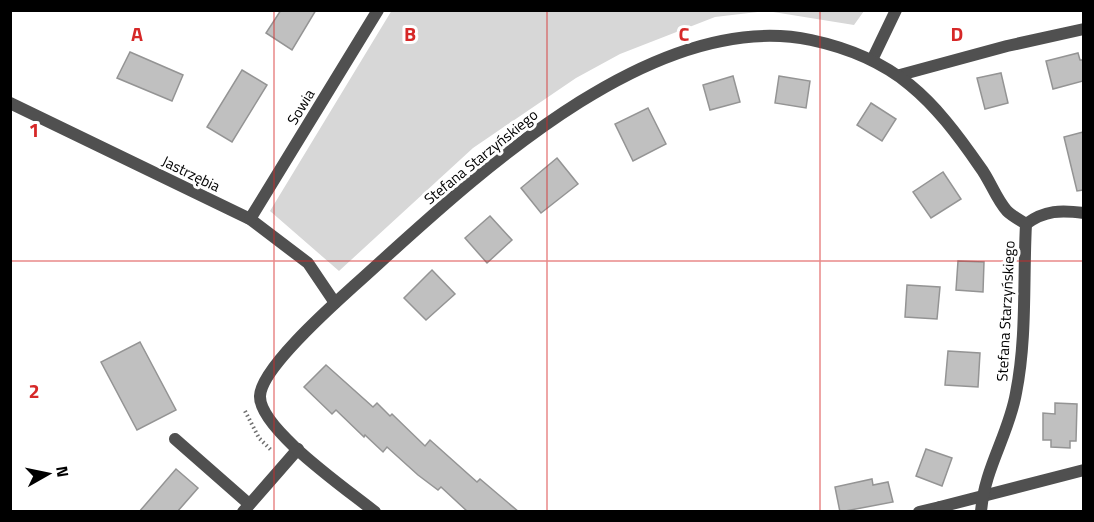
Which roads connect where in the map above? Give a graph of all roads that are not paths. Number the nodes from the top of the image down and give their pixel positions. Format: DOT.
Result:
graph roads {
  1 [pos="378,10"];
  2 [pos="896,10"];
  3 [pos="1083,29"];
  4 [pos="872,60"];
  5 [pos="900,75"];
  6 [pos="10,103"];
  7 [pos="1083,213"];
  8 [pos="250,219"];
  9 [pos="1026,224"];
  10 [pos="335,303"];
  11 [pos="175,439"];
  12 [pos="298,449"];
  13 [pos="1083,470"];
  14 [pos="982,495"];
  15 [pos="246,508"];
  16 [pos="375,512"];
  17 [pos="920,512"];
  18 [pos="981,512"];
  1 -- 8 [label="street, Sowia"];
  2 -- 4 [label="street"];
  3 -- 5 [label="street"];
  4 -- 5 [label="street, Stefana Starzyńskiego"];
  4 -- 10 [label="street, Stefana Starzyńskiego"];
  5 -- 9 [label="street, Stefana Starzyńskiego"];
  6 -- 8 [label="street, Jastrzębia"];
  7 -- 9 [label="street"];
  8 -- 10 [label="street, Jastrzębia"];
  9 -- 14 [label="street, Stefana Starzyńskiego"];
  10 -- 12 [label="street, Stefana Starzyńskiego"];
  11 -- 15 [label="street"];
  12 -- 15 [label="street"];
  12 -- 16 [label="street, Stefana Starzyńskiego"];
  13 -- 14 [label="street"];
  14 -- 17 [label="street"];
  14 -- 18 [label="street, Stefana Starzyńskiego"];
}
